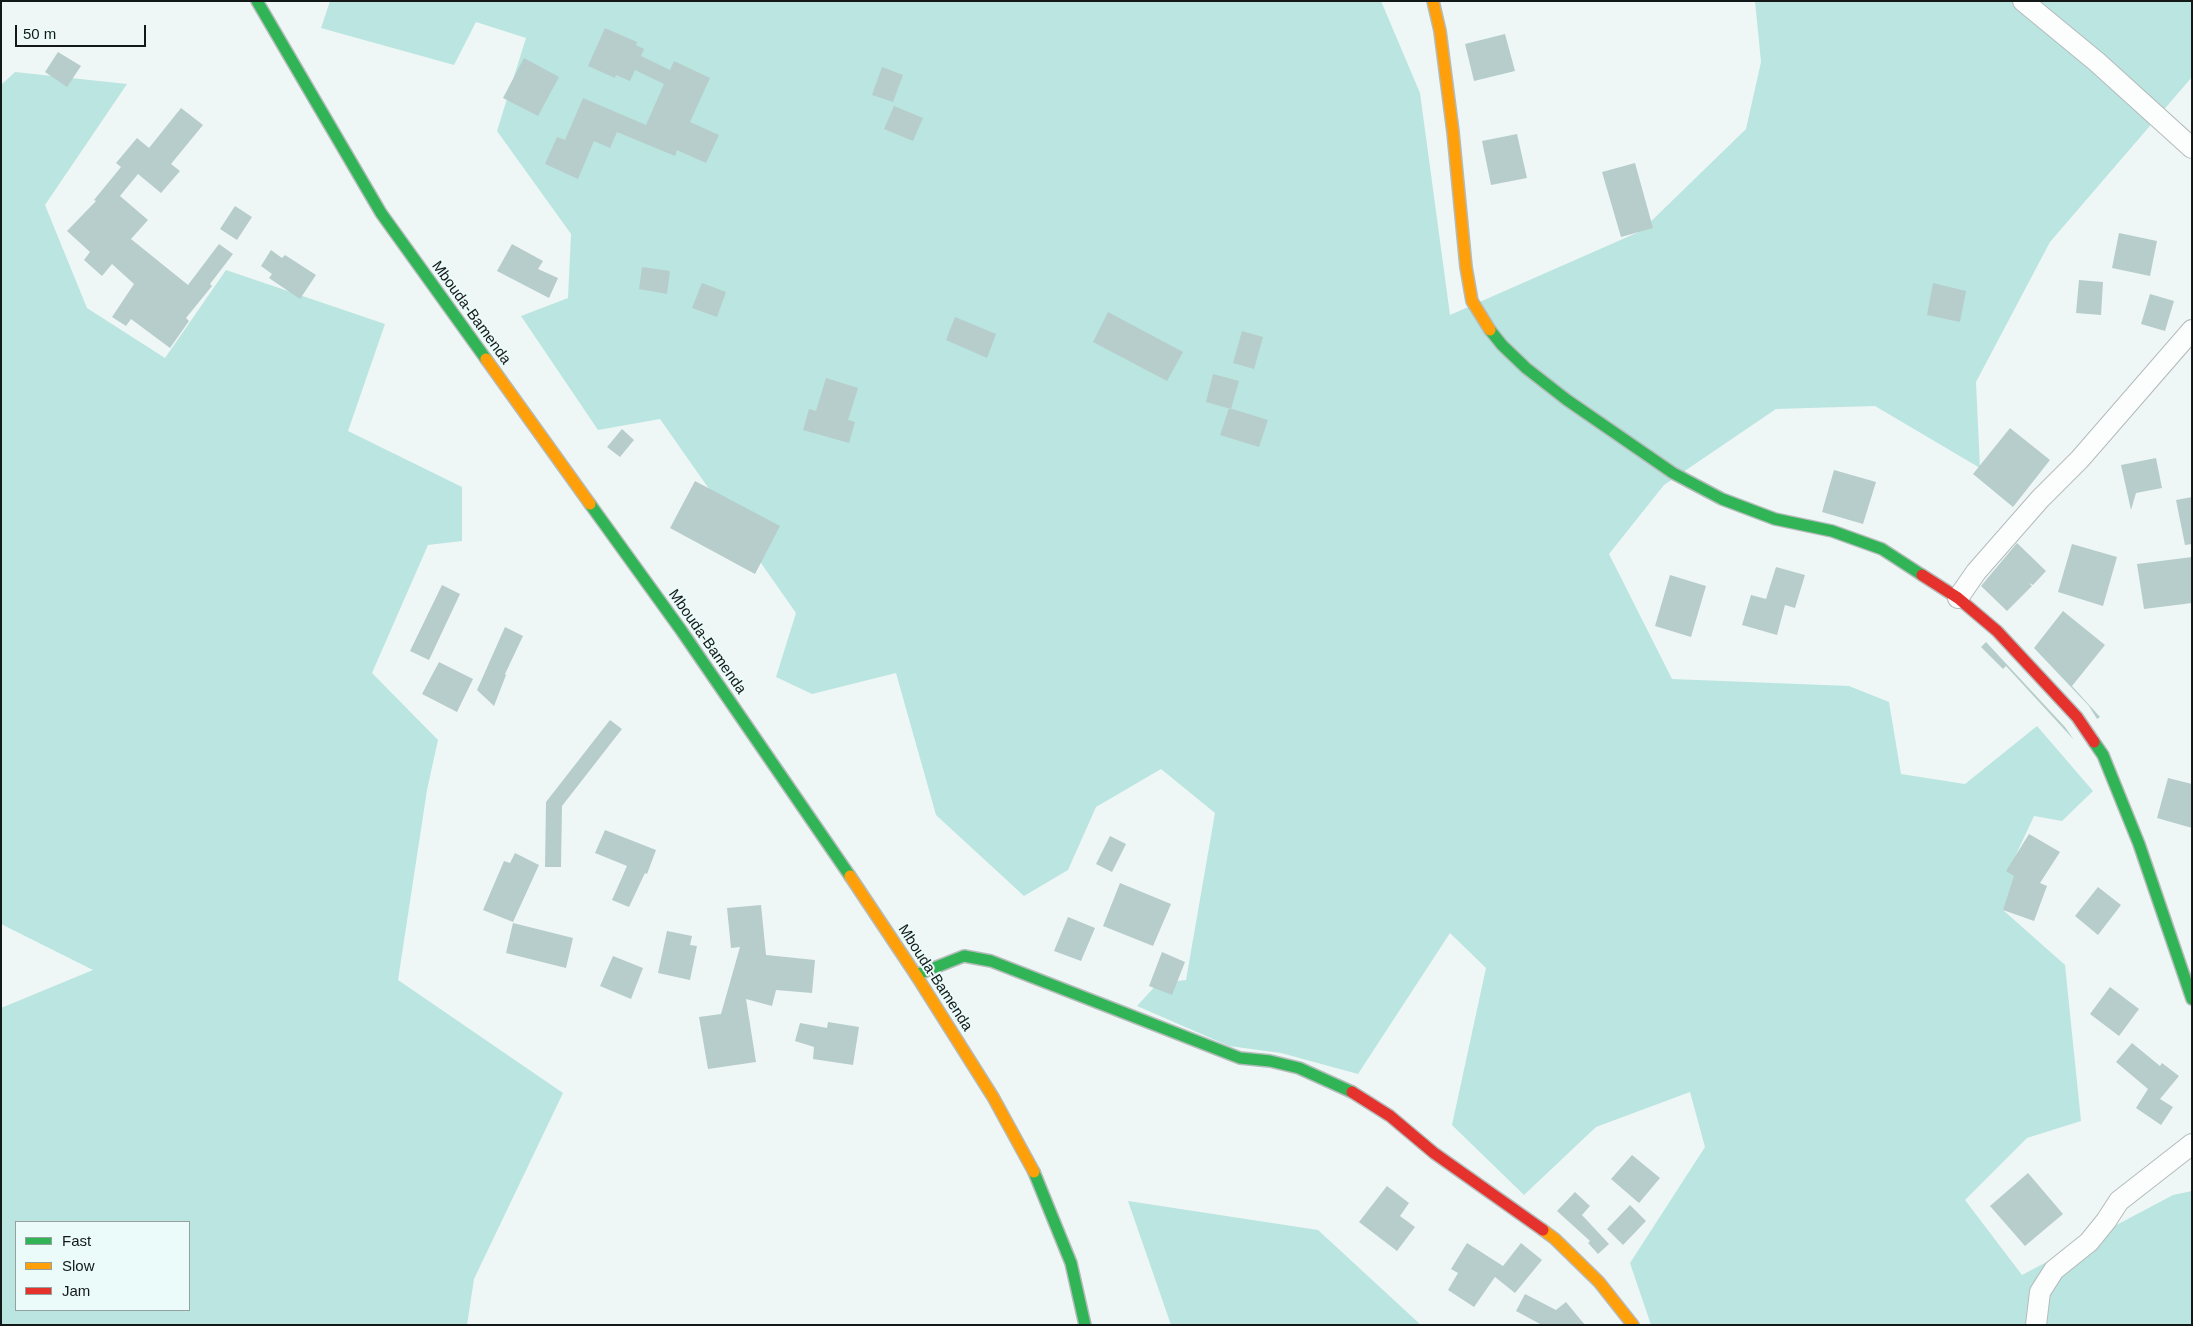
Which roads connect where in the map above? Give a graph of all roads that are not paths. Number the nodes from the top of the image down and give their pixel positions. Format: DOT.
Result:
graph roads {
  1 [pos="258,1"];
  2 [pos="1434,1"];
  3 [pos="2024,1"];
  4 [pos="2192,148"];
  5 [pos="2192,330"];
  6 [pos="1958,598"];
  7 [pos="916,975"];
  8 [pos="2192,1000"];
  9 [pos="2192,1144"];
  10 [pos="1085,1325"];
  11 [pos="1633,1325"];
  12 [pos="2036,1325"];
  1 -- 7 [label="main road, Mbouda-Bamenda"];
  2 -- 6 [label="main road"];
  3 -- 4 [label="street"];
  5 -- 6 [label="street"];
  6 -- 8 [label="main road"];
  7 -- 10 [label="main road, Mbouda-Bamenda"];
  7 -- 11 [label="main road"];
  9 -- 12 [label="street"];
}
